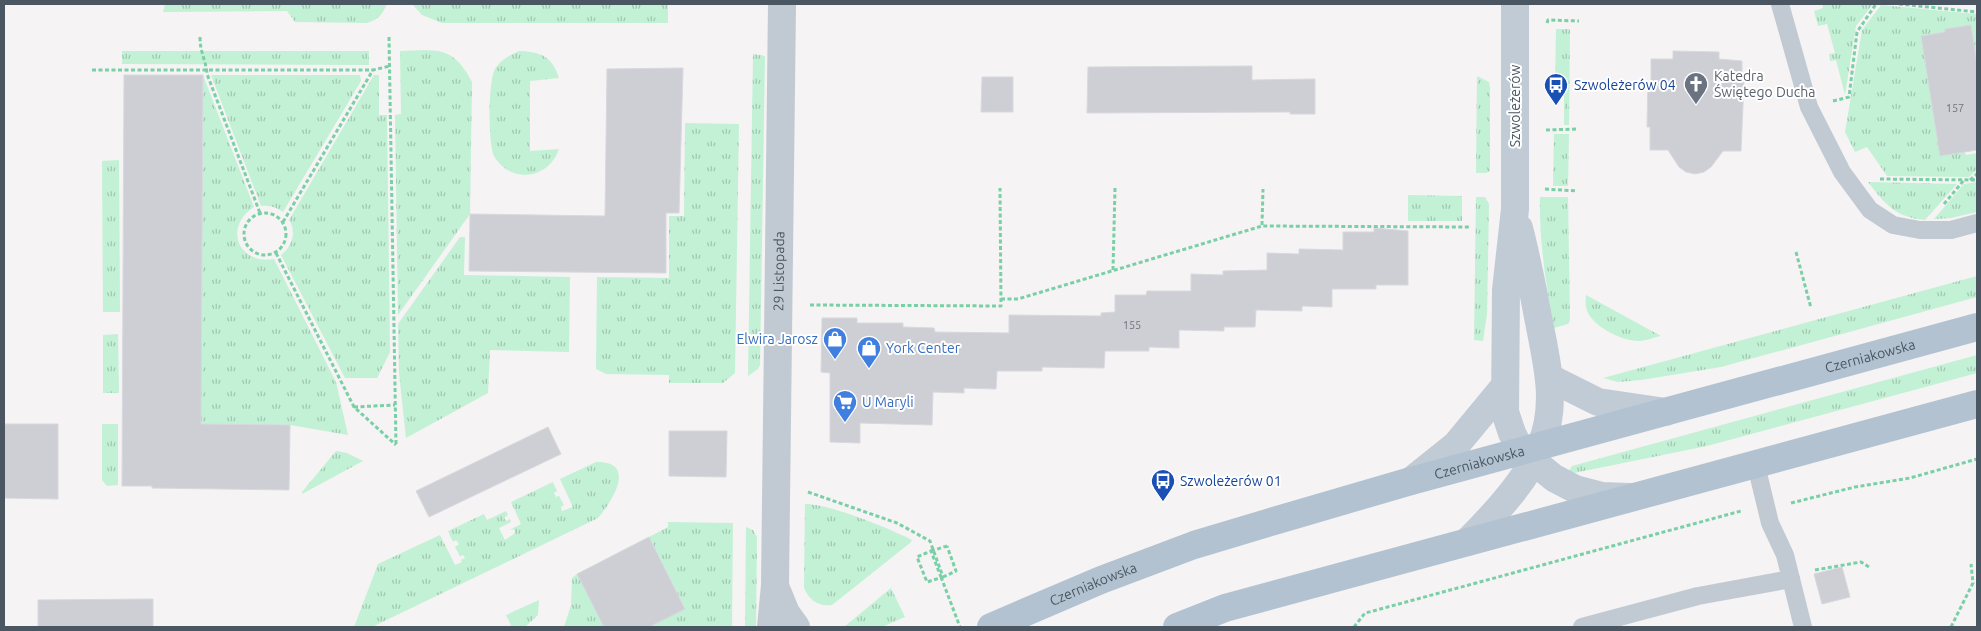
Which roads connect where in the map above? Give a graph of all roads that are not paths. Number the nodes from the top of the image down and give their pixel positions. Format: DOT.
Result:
graph roads {
  1 [pos="782,4"];
  2 [pos="1516,4"];
  3 [pos="1780,4"];
  4 [pos="1515,209"];
  5 [pos="1977,223"];
  6 [pos="1977,327"];
  7 [pos="1550,378"];
  8 [pos="1504,387"];
  9 [pos="1977,404"];
  10 [pos="1666,412"];
  11 [pos="1532,453"];
  12 [pos="1756,465"];
  13 [pos="1412,481"];
  14 [pos="1631,498"];
  15 [pos="1467,542"];
  16 [pos="1791,579"];
  17 [pos="775,585"];
  18 [pos="771,627"];
  19 [pos="796,627"];
  20 [pos="991,627"];
  21 [pos="1177,627"];
  22 [pos="1582,627"];
  23 [pos="1804,627"];
  1 -- 17 [label="street, 29 Listopada"];
  2 -- 4 [label="street, Szwoleżerów"];
  3 -- 5 [label="lane"];
  4 -- 7 [label="street, Szwoleżerów"];
  4 -- 8 [label="street, Szwoleżerów"];
  6 -- 10 [label="main road, Czerniakowska"];
  7 -- 10 [label="street"];
  7 -- 11 [label="street, Szwoleżerów"];
  8 -- 11 [label="street, Szwoleżerów"];
  8 -- 13 [label="street"];
  9 -- 12 [label="main road"];
  10 -- 11 [label="main road, Czerniakowska"];
  11 -- 13 [label="main road, Czerniakowska"];
  11 -- 14 [label="street, Szwoleżerów"];
  11 -- 15 [label="street, Szwoleżerów"];
  12 -- 14 [label="main road"];
  12 -- 16 [label="lane"];
  13 -- 20 [label="main road, Czerniakowska"];
  14 -- 15 [label="main road"];
  15 -- 21 [label="main road"];
  16 -- 22 [label="lane"];
  16 -- 23 [label="lane"];
  17 -- 18 [label="street, 29 Listopada"];
  17 -- 19 [label="street"];
}
